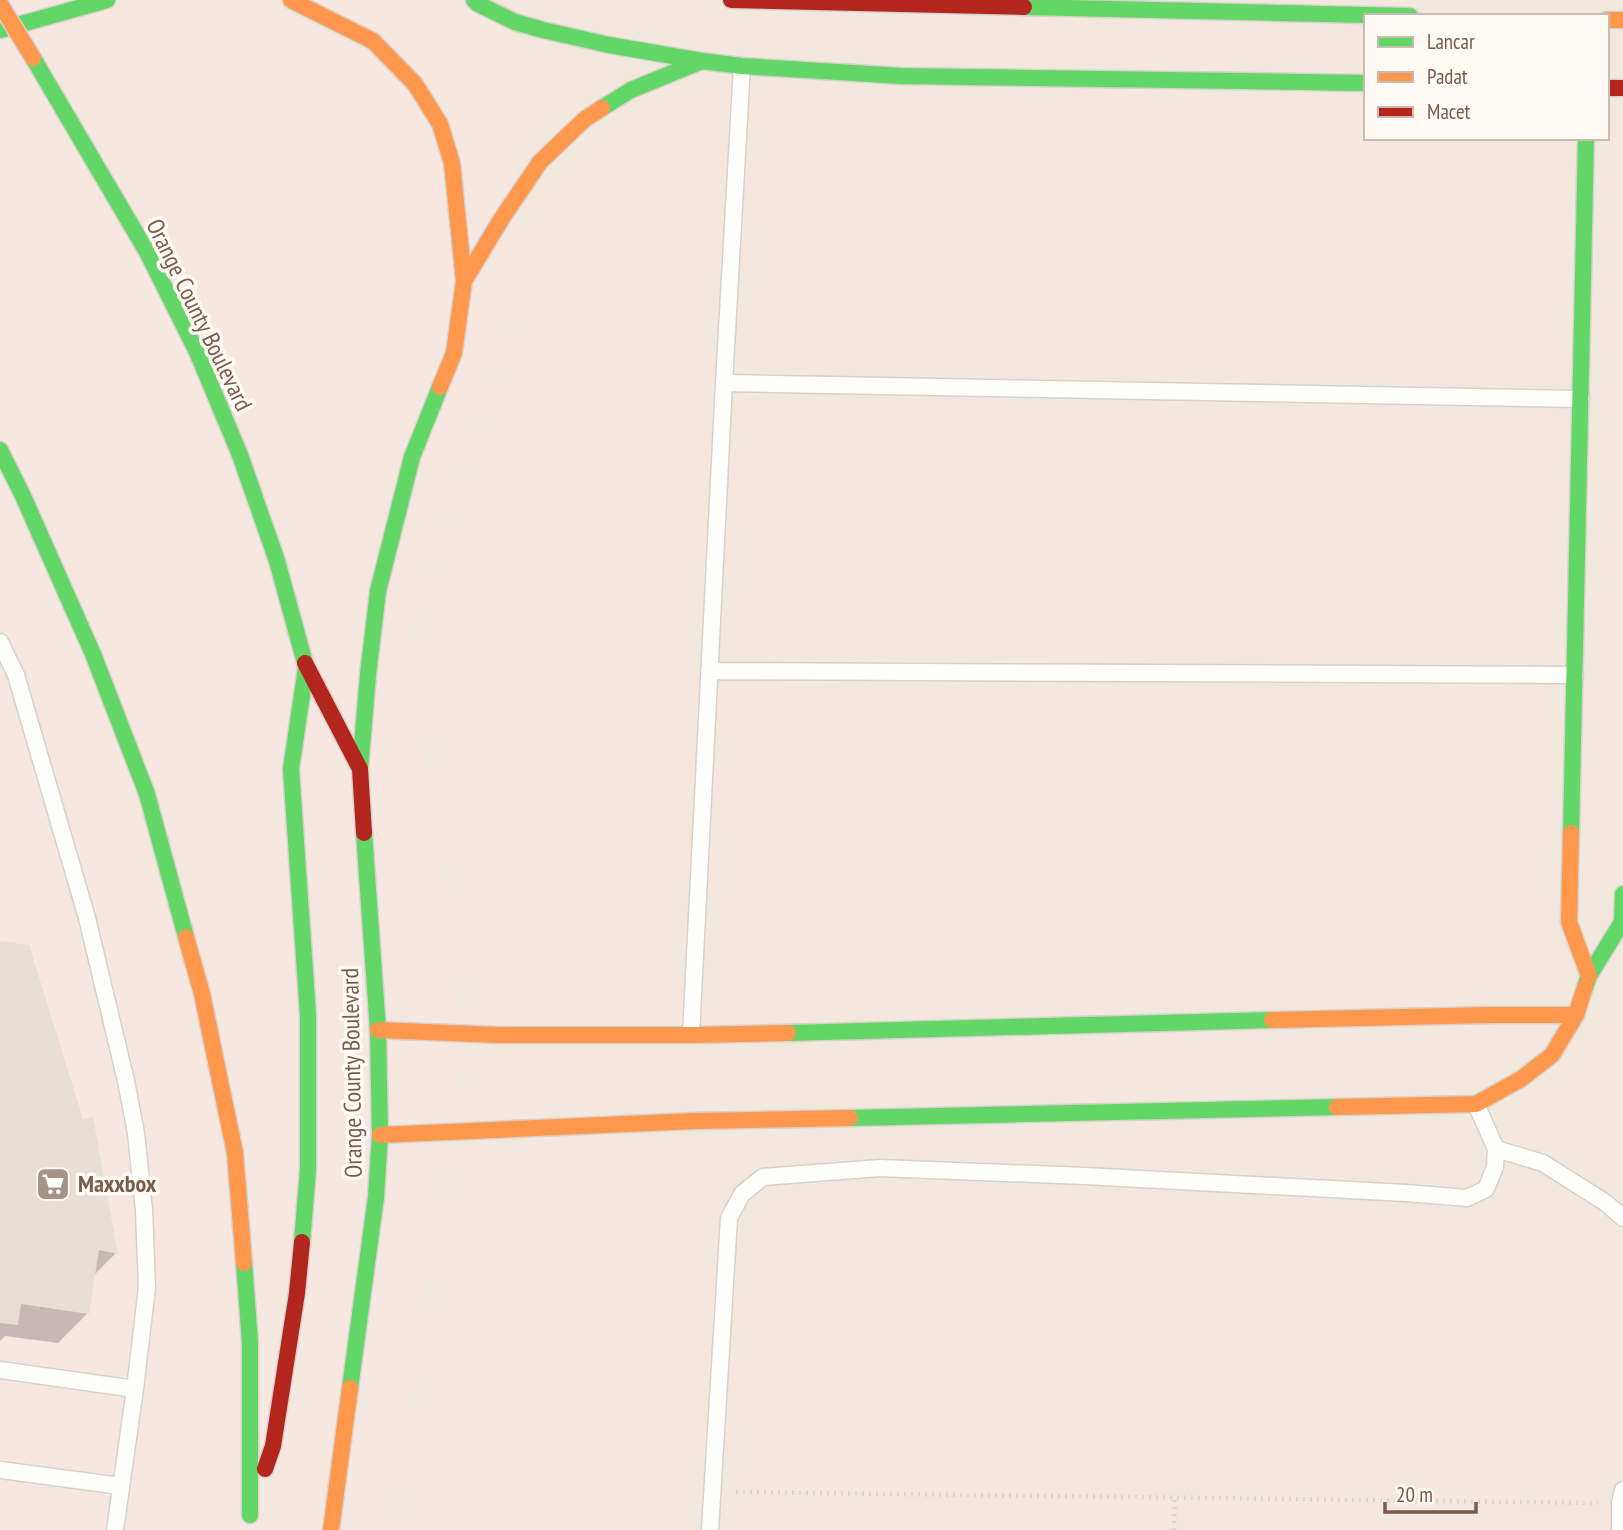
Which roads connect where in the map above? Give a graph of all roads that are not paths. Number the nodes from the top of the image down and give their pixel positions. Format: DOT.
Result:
graph roads {
  1 [pos="107,0"];
  2 [pos="291,0"];
  3 [pos="474,0"];
  4 [pos="741,0"];
  5 [pos="0,4"];
  6 [pos="1364,15"];
  7 [pos="0,30"];
  8 [pos="702,61"];
  9 [pos="742,66"];
  10 [pos="1364,83"];
  11 [pos="1586,140"];
  12 [pos="464,281"];
  13 [pos="723,383"];
  14 [pos="1581,399"];
  15 [pos="0,450"];
  16 [pos="0,642"];
  17 [pos="306,668"];
  18 [pos="709,671"];
  19 [pos="1575,675"];
  20 [pos="360,769"];
  21 [pos="1623,894"];
  22 [pos="1589,976"];
  23 [pos="1576,1015"];
  24 [pos="378,1030"];
  25 [pos="691,1035"];
  26 [pos="1476,1104"];
  27 [pos="380,1135"];
  28 [pos="1496,1149"];
  29 [pos="1623,1218"];
  30 [pos="0,1370"];
  31 [pos="135,1389"];
  32 [pos="0,1470"];
  33 [pos="121,1486"];
  34 [pos="1622,1497"];
  35 [pos="249,1522"];
  36 [pos="115,1530"];
  37 [pos="331,1530"];
  38 [pos="710,1530"];
  39 [pos="1620,1530"];
  1 -- 7 [label="main road"];
  2 -- 12 [label="main road"];
  3 -- 8 [label="main road"];
  4 -- 6 [label="main road"];
  5 -- 17 [label="main road, Orange County Boulevard, bridge"];
  8 -- 9 [label="main road"];
  8 -- 12 [label="main road"];
  9 -- 10 [label="main road"];
  9 -- 13 [label="lane"];
  11 -- 14 [label="main road"];
  12 -- 20 [label="main road"];
  13 -- 14 [label="lane"];
  13 -- 18 [label="lane"];
  14 -- 19 [label="main road"];
  15 -- 35 [label="main road"];
  16 -- 31 [label="lane"];
  17 -- 20 [label="main road, Orange County Boulevard"];
  17 -- 35 [label="main road, Orange County Boulevard"];
  18 -- 19 [label="lane"];
  18 -- 25 [label="lane"];
  19 -- 22 [label="main road"];
  20 -- 24 [label="main road, Orange County Boulevard"];
  21 -- 22 [label="main road"];
  22 -- 23 [label="main road"];
  23 -- 25 [label="main road"];
  23 -- 26 [label="main road"];
  24 -- 25 [label="main road"];
  24 -- 27 [label="main road, Orange County Boulevard"];
  26 -- 27 [label="main road"];
  26 -- 28 [label="lane"];
  27 -- 37 [label="main road, Orange County Boulevard"];
  28 -- 29 [label="lane"];
  28 -- 38 [label="lane"];
  30 -- 31 [label="lane"];
  31 -- 33 [label="lane"];
  32 -- 33 [label="lane"];
  33 -- 36 [label="lane"];
  34 -- 39 [label="lane"];
}
